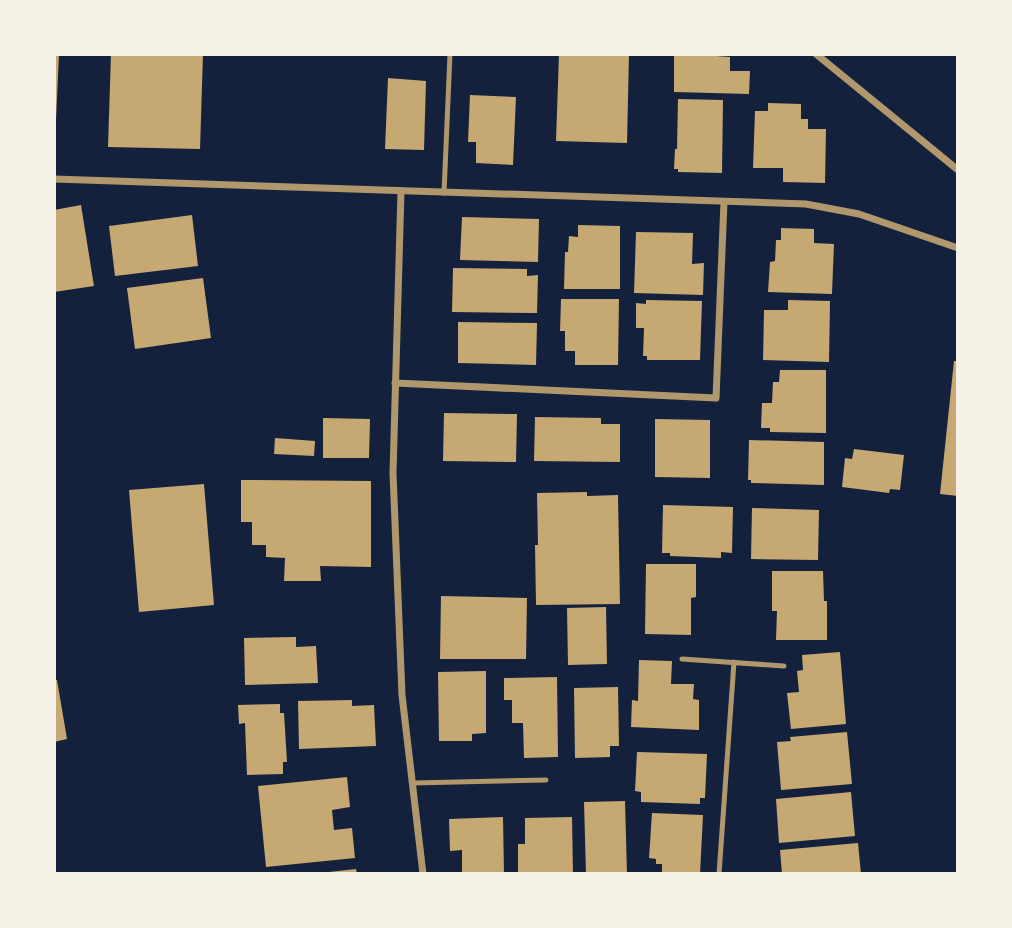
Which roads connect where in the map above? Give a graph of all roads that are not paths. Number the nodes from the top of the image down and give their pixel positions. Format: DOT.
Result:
graph roads {
  1 [pos="450,54"];
  2 [pos="816,54"];
  3 [pos="958,170"];
  4 [pos="54,179"];
  5 [pos="401,191"];
  6 [pos="443,193"];
  7 [pos="724,202"];
  8 [pos="958,238"];
  9 [pos="956,247"];
  10 [pos="395,383"];
  11 [pos="682,659"];
  12 [pos="734,662"];
  13 [pos="783,666"];
  14 [pos="546,780"];
  15 [pos="412,783"];
  16 [pos="423,874"];
  17 [pos="719,874"];
  1 -- 6 [label="lane"];
  2 -- 3 [label="street"];
  4 -- 5 [label="street"];
  5 -- 6 [label="street"];
  5 -- 10 [label="street"];
  6 -- 7 [label="street"];
  7 -- 9 [label="street"];
  7 -- 10 [label="street"];
  8 -- 9 [label="street"];
  10 -- 15 [label="street"];
  11 -- 12 [label="lane"];
  12 -- 13 [label="lane"];
  12 -- 17 [label="lane"];
  14 -- 15 [label="lane"];
  15 -- 16 [label="street"];
}
